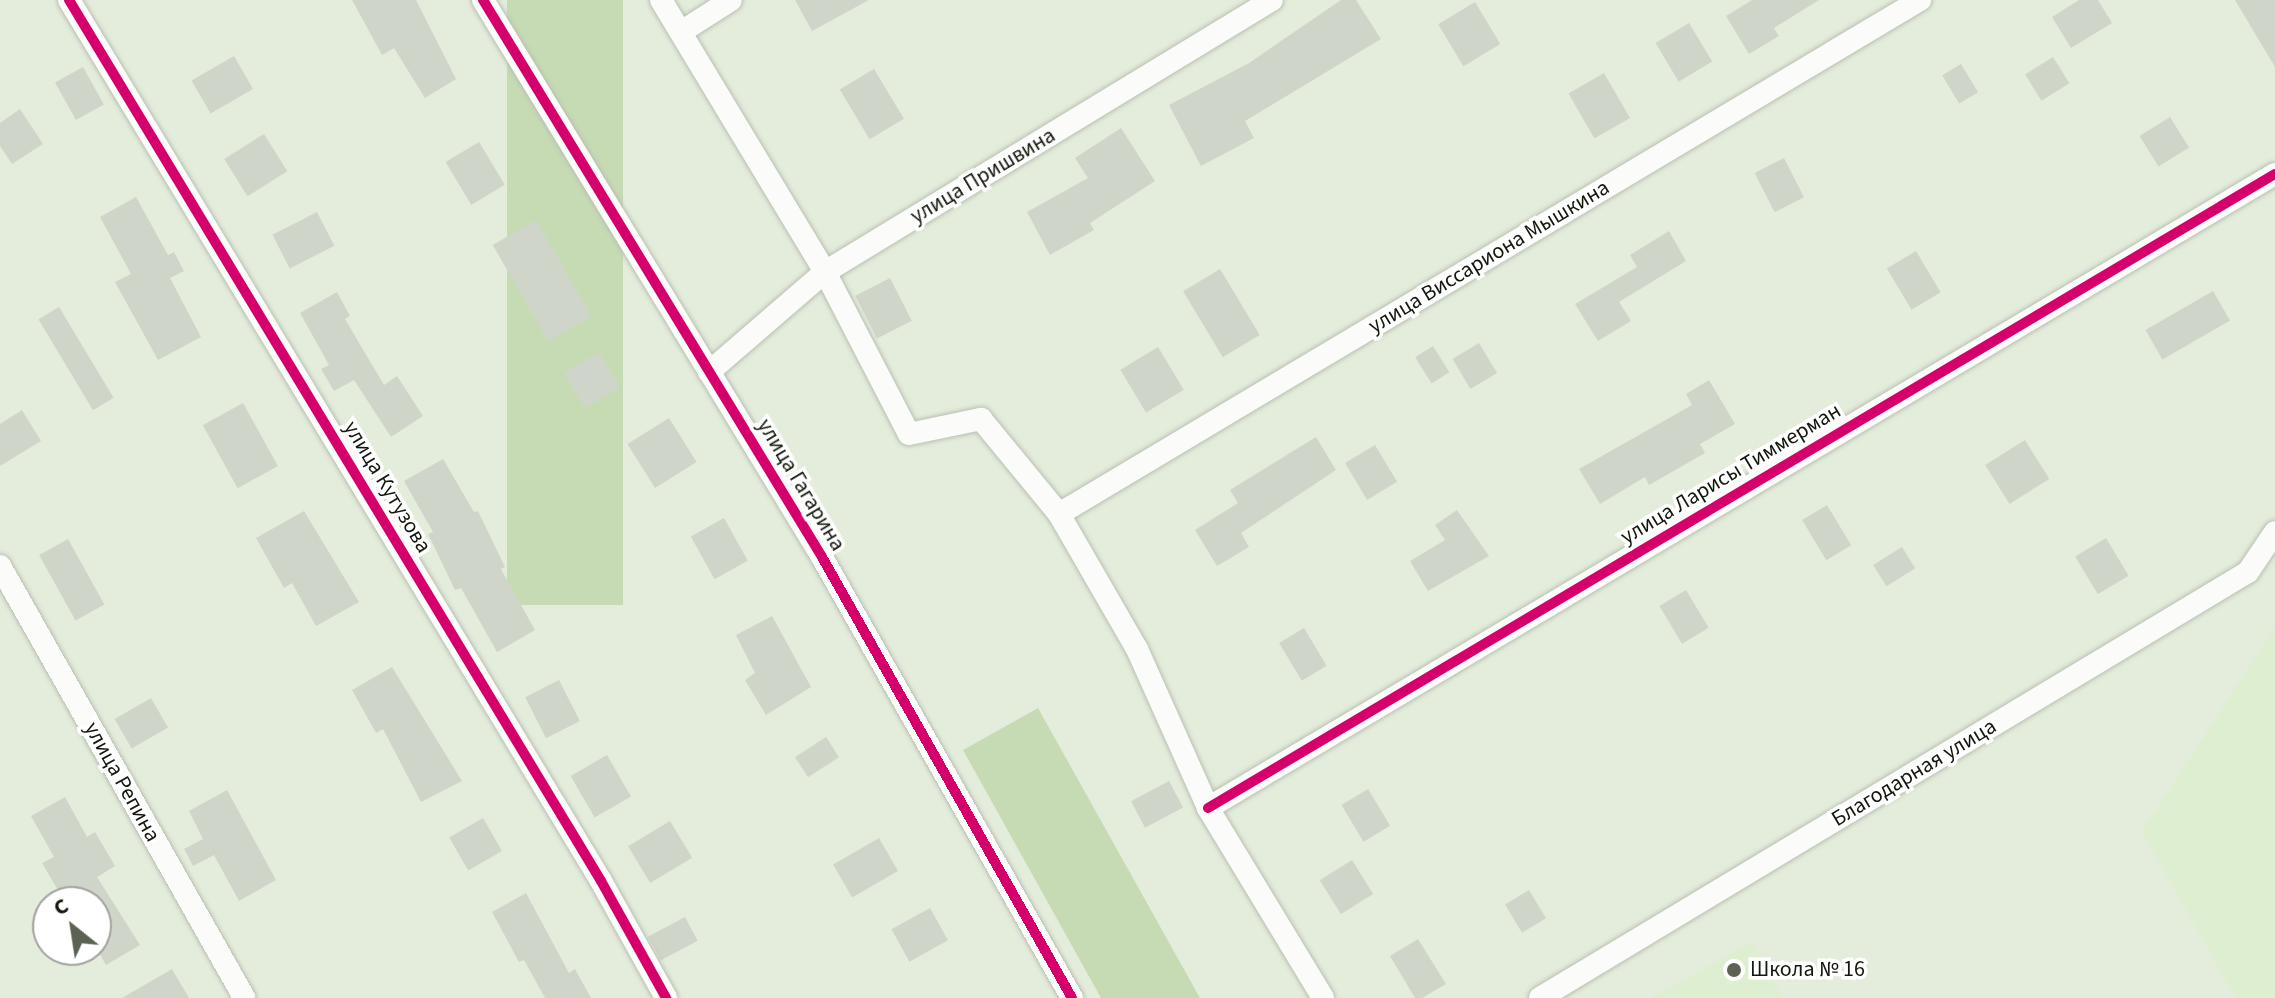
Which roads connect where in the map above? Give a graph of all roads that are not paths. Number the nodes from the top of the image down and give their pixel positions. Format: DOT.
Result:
graph roads {
  1 [pos="69,0"];
  2 [pos="483,0"];
  3 [pos="661,0"];
  4 [pos="731,0"];
  5 [pos="1272,0"];
  6 [pos="1920,0"];
  7 [pos="681,32"];
  8 [pos="2275,174"];
  9 [pos="825,272"];
  10 [pos="709,372"];
  11 [pos="1059,514"];
  12 [pos="2275,532"];
  13 [pos="0,566"];
  14 [pos="1208,808"];
  15 [pos="244,998"];
  16 [pos="666,998"];
  17 [pos="1072,998"];
  18 [pos="1323,998"];
  19 [pos="1540,998"];
  1 -- 16 [label="street, улица Кутузова"];
  2 -- 10 [label="street, улица Гагарина"];
  3 -- 7 [label="street"];
  4 -- 7 [label="street"];
  5 -- 9 [label="street, улица Пришвина"];
  6 -- 11 [label="street, улица Виссариона Мышкина"];
  7 -- 9 [label="street"];
  8 -- 14 [label="street, улица Ларисы Тиммерман"];
  9 -- 10 [label="street, улица Пришвина"];
  9 -- 11 [label="street"];
  10 -- 17 [label="street, улица Гагарина"];
  11 -- 14 [label="street"];
  12 -- 19 [label="street, Благодарная улица"];
  13 -- 15 [label="street, улица Репина"];
  14 -- 18 [label="street"];
}
